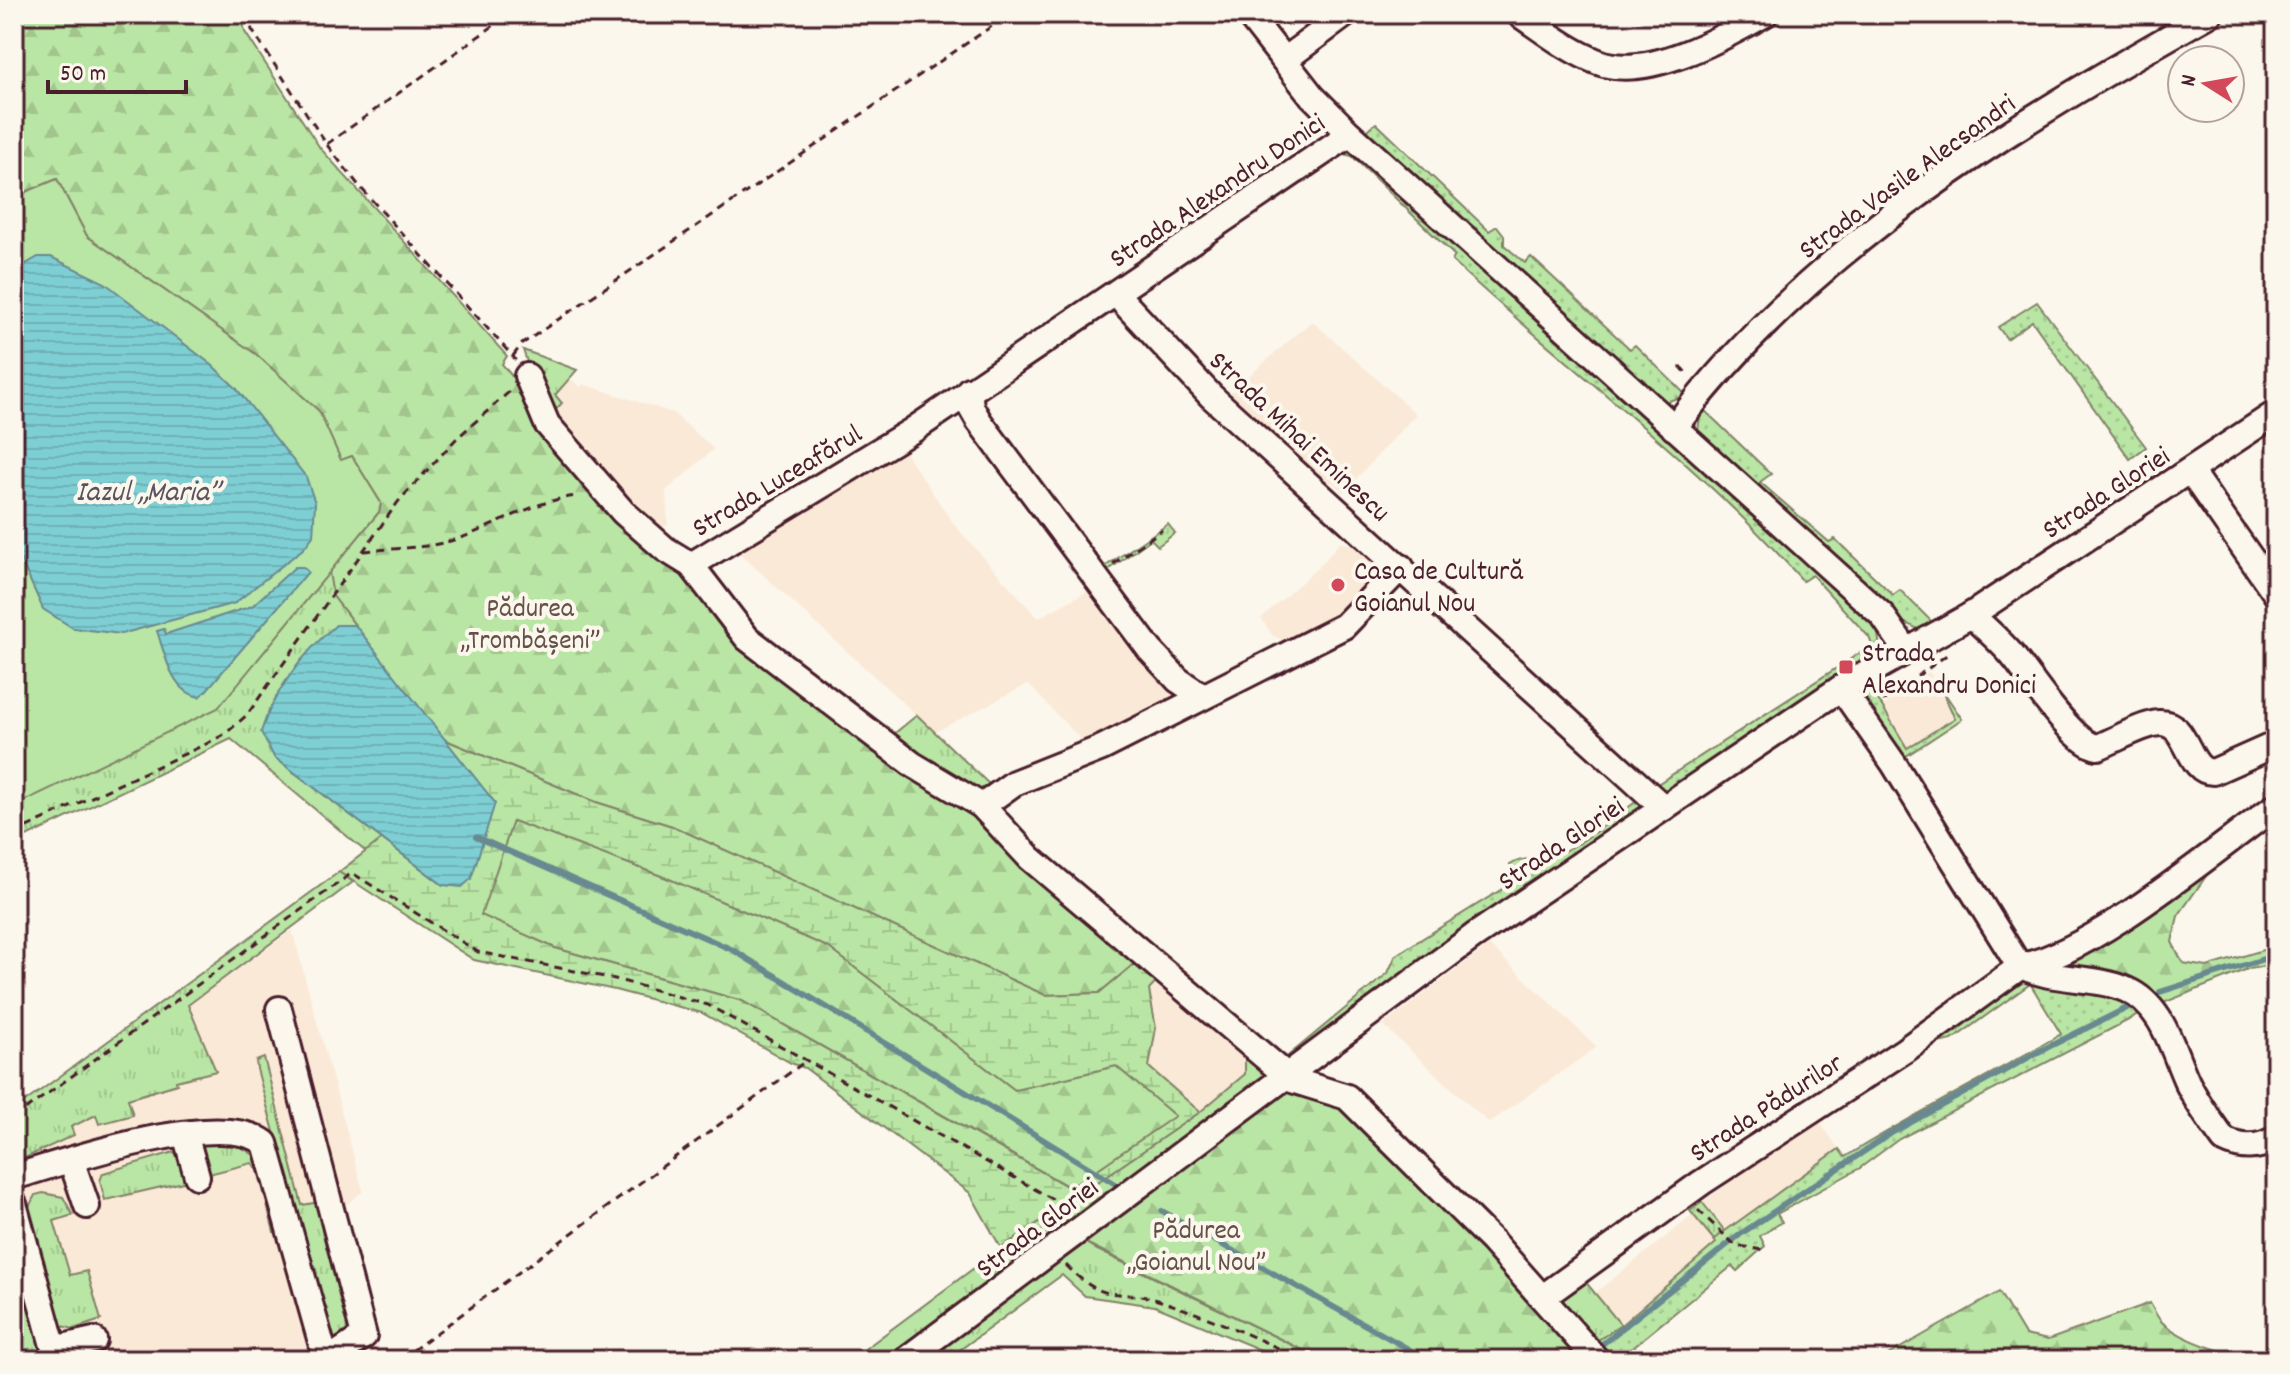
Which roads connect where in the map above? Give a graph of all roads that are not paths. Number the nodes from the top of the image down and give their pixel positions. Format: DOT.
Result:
graph roads {
  1 [pos="1248,14"];
  2 [pos="1346,14"];
  3 [pos="1519,14"];
  4 [pos="1765,14"];
  5 [pos="2210,14"];
  6 [pos="1284,60"];
  7 [pos="1350,134"];
  8 [pos="1116,294"];
  9 [pos="520,366"];
  10 [pos="969,390"];
  11 [pos="2276,413"];
  12 [pos="1674,428"];
  13 [pos="2190,471"];
  14 [pos="691,565"];
  15 [pos="1401,567"];
  16 [pos="2276,594"];
  17 [pos="1971,615"];
  18 [pos="1907,651"];
  19 [pos="1841,688"];
  20 [pos="1202,696"];
  21 [pos="2276,744"];
  22 [pos="982,806"];
  23 [pos="2276,806"];
  24 [pos="1664,808"];
  25 [pos="2021,966"];
  26 [pos="279,1009"];
  27 [pos="1285,1074"];
  28 [pos="185,1134"];
  29 [pos="2273,1147"];
  30 [pos="71,1160"];
  31 [pos="197,1176"];
  32 [pos="14,1177"];
  33 [pos="14,1204"];
  34 [pos="87,1206"];
  35 [pos="1543,1297"];
  36 [pos="94,1340"];
  37 [pos="55,1355"];
  38 [pos="327,1360"];
  39 [pos="905,1360"];
  40 [pos="1597,1360"];
  1 -- 6 [label="street, Strada Alexandru Donici"];
  2 -- 6 [label="street"];
  3 -- 4 [label="street"];
  5 -- 12 [label="street, Strada Vasile Alecsandri"];
  6 -- 7 [label="street, Strada Alexandru Donici"];
  7 -- 8 [label="street, Strada Alexandru Donici"];
  7 -- 12 [label="street, Strada Alexandru Donici"];
  8 -- 10 [label="street, Strada Luceafărul"];
  8 -- 15 [label="street, Strada Mihai Eminescu"];
  9 -- 14 [label="street"];
  10 -- 14 [label="street, Strada Luceafărul"];
  10 -- 20 [label="street"];
  11 -- 13 [label="street, Strada Gloriei"];
  12 -- 18 [label="street, Strada Alexandru Donici"];
  13 -- 16 [label="street"];
  13 -- 17 [label="street, Strada Gloriei"];
  14 -- 22 [label="street, Strada Luceafărul"];
  15 -- 20 [label="street"];
  15 -- 24 [label="street, Strada Mihai Eminescu"];
  17 -- 18 [label="street, Strada Gloriei"];
  17 -- 21 [label="street"];
  18 -- 19 [label="street, Strada Gloriei"];
  19 -- 24 [label="street, Strada Gloriei"];
  19 -- 25 [label="street"];
  20 -- 22 [label="street"];
  22 -- 27 [label="street, Strada Luceafărul"];
  23 -- 25 [label="street, Strada Pădurilor"];
  24 -- 27 [label="street, Strada Gloriei"];
  25 -- 29 [label="street"];
  25 -- 35 [label="street, Strada Pădurilor"];
  26 -- 38 [label="street"];
  27 -- 35 [label="street"];
  27 -- 39 [label="street, Strada Gloriei"];
  28 -- 30 [label="street"];
  28 -- 31 [label="street"];
  28 -- 38 [label="street"];
  30 -- 32 [label="street"];
  30 -- 34 [label="street"];
  33 -- 37 [label="street"];
  35 -- 40 [label="street"];
  36 -- 37 [label="street"];
}
